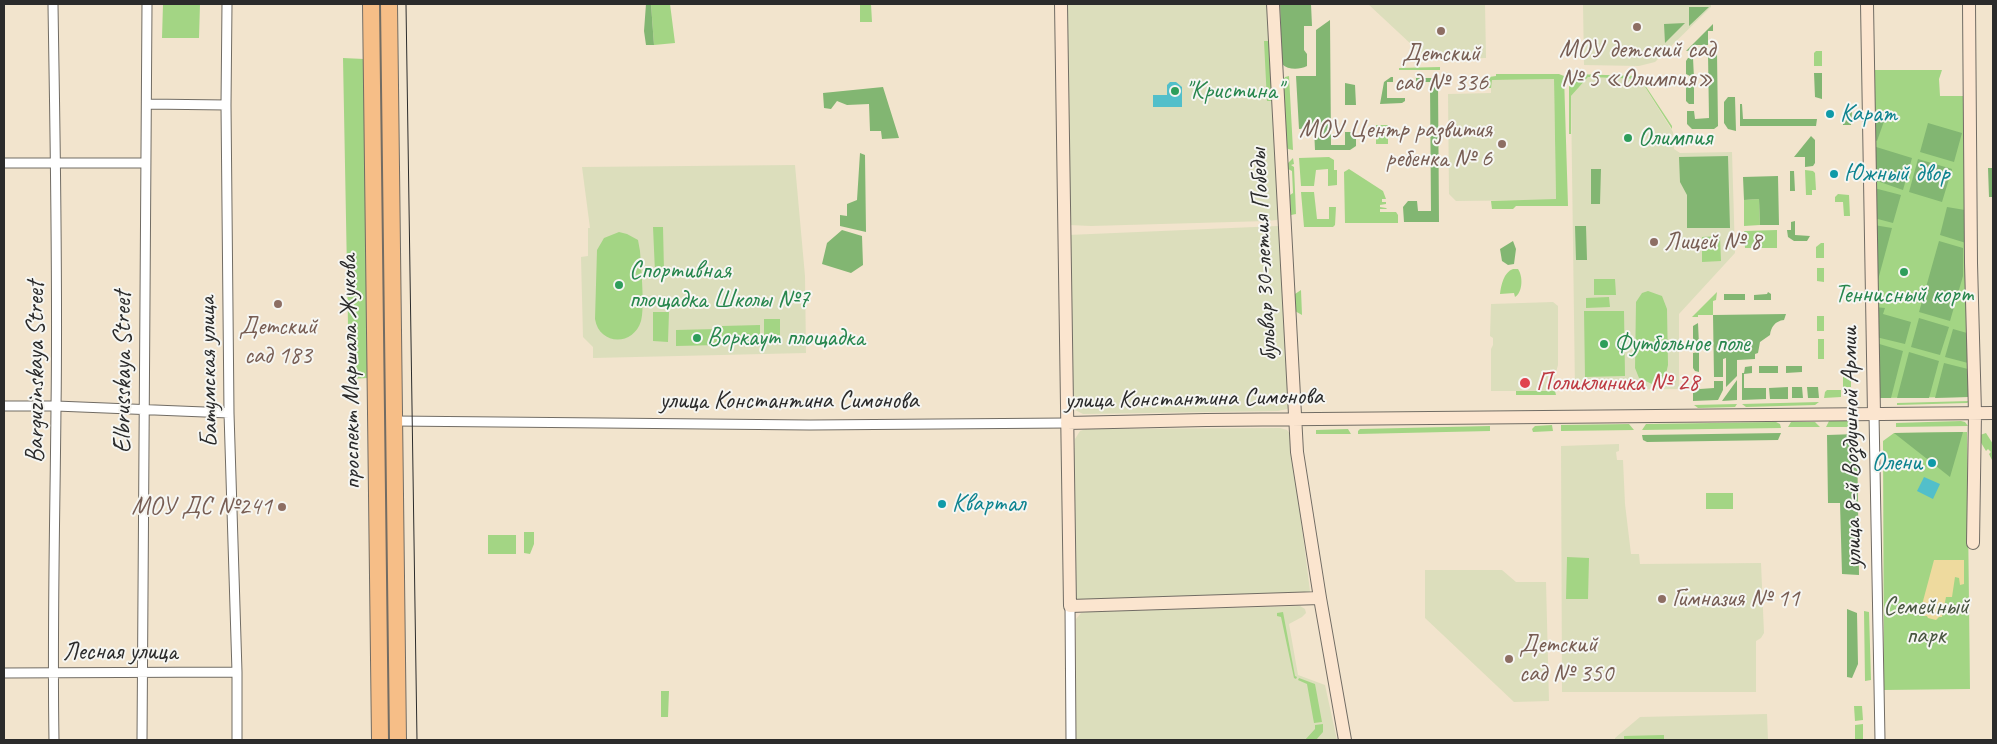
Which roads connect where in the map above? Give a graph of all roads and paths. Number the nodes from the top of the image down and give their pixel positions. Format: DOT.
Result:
graph roads {
  1 [pos="53,4"];
  2 [pos="147,4"];
  3 [pos="227,4"];
  4 [pos="371,4"];
  5 [pos="389,4"];
  6 [pos="1061,4"];
  7 [pos="1273,4"];
  8 [pos="1867,4"];
  9 [pos="1969,4"];
  10 [pos="146,104"];
  11 [pos="226,105"];
  12 [pos="145,162"];
  13 [pos="56,163"];
  14 [pos="4,164"];
  15 [pos="4,406"];
  16 [pos="56,406"];
  17 [pos="143,409"];
  18 [pos="229,413"];
  19 [pos="1975,413"];
  20 [pos="1993,413"];
  21 [pos="1874,414"];
  22 [pos="1296,420"];
  23 [pos="395,421"];
  24 [pos="1067,423"];
  25 [pos="1973,543"];
  26 [pos="1320,598"];
  27 [pos="1070,606"];
  28 [pos="4,672"];
  29 [pos="53,672"];
  30 [pos="141,672"];
  31 [pos="237,672"];
  32 [pos="54,740"];
  33 [pos="142,740"];
  34 [pos="237,740"];
  35 [pos="380,740"];
  36 [pos="398,740"];
  37 [pos="1071,740"];
  38 [pos="1346,740"];
  39 [pos="1880,740"];
  1 -- 13 [label="street, Barguzinskaya Street"];
  2 -- 10 [label="street, Elbrusskaya Street"];
  3 -- 11 [label="street, Батумская улица"];
  4 -- 35 [label="highway, проспект Маршала Жукова"];
  5 -- 23 [label="highway, проспект Маршала Жукова"];
  6 -- 24 [label="street"];
  7 -- 22 [label="street, бульвар 30-летия Победы"];
  8 -- 21 [label="street, улица 8-й Воздушной Армии"];
  9 -- 19 [label="street"];
  10 -- 11 [label="street"];
  10 -- 12 [label="street, Elbrusskaya Street"];
  11 -- 18 [label="street, Батумская улица"];
  12 -- 13 [label="street"];
  12 -- 17 [label="street, Elbrusskaya Street"];
  13 -- 14 [label="street"];
  13 -- 16 [label="street, Barguzinskaya Street"];
  15 -- 16 [label="street"];
  16 -- 17 [label="street"];
  16 -- 29 [label="street, Barguzinskaya Street"];
  17 -- 18 [label="street"];
  17 -- 30 [label="street, Elbrusskaya Street"];
  18 -- 31 [label="street, Батумская улица"];
  19 -- 20 [label="street, улица Константина Симонова"];
  19 -- 21 [label="street, улица Константина Симонова"];
  19 -- 25 [label="street"];
  21 -- 22 [label="street, улица Константина Симонова"];
  21 -- 39 [label="street, улица 8-й Воздушной Армии"];
  22 -- 24 [label="street, улица Константина Симонова"];
  22 -- 26 [label="street, бульвар 30-летия Победы"];
  23 -- 24 [label="street, улица Константина Симонова"];
  23 -- 36 [label="highway, проспект Маршала Жукова"];
  24 -- 27 [label="street"];
  26 -- 27 [label="street"];
  26 -- 38 [label="street, бульвар 30-летия Победы"];
  27 -- 37 [label="street"];
  28 -- 29 [label="street, Лесная улица"];
  29 -- 30 [label="street, Лесная улица"];
  29 -- 32 [label="street, Barguzinskaya Street"];
  30 -- 31 [label="street, Лесная улица"];
  30 -- 33 [label="street, Elbrusskaya Street"];
  31 -- 34 [label="street, Батумская улица"];
}
